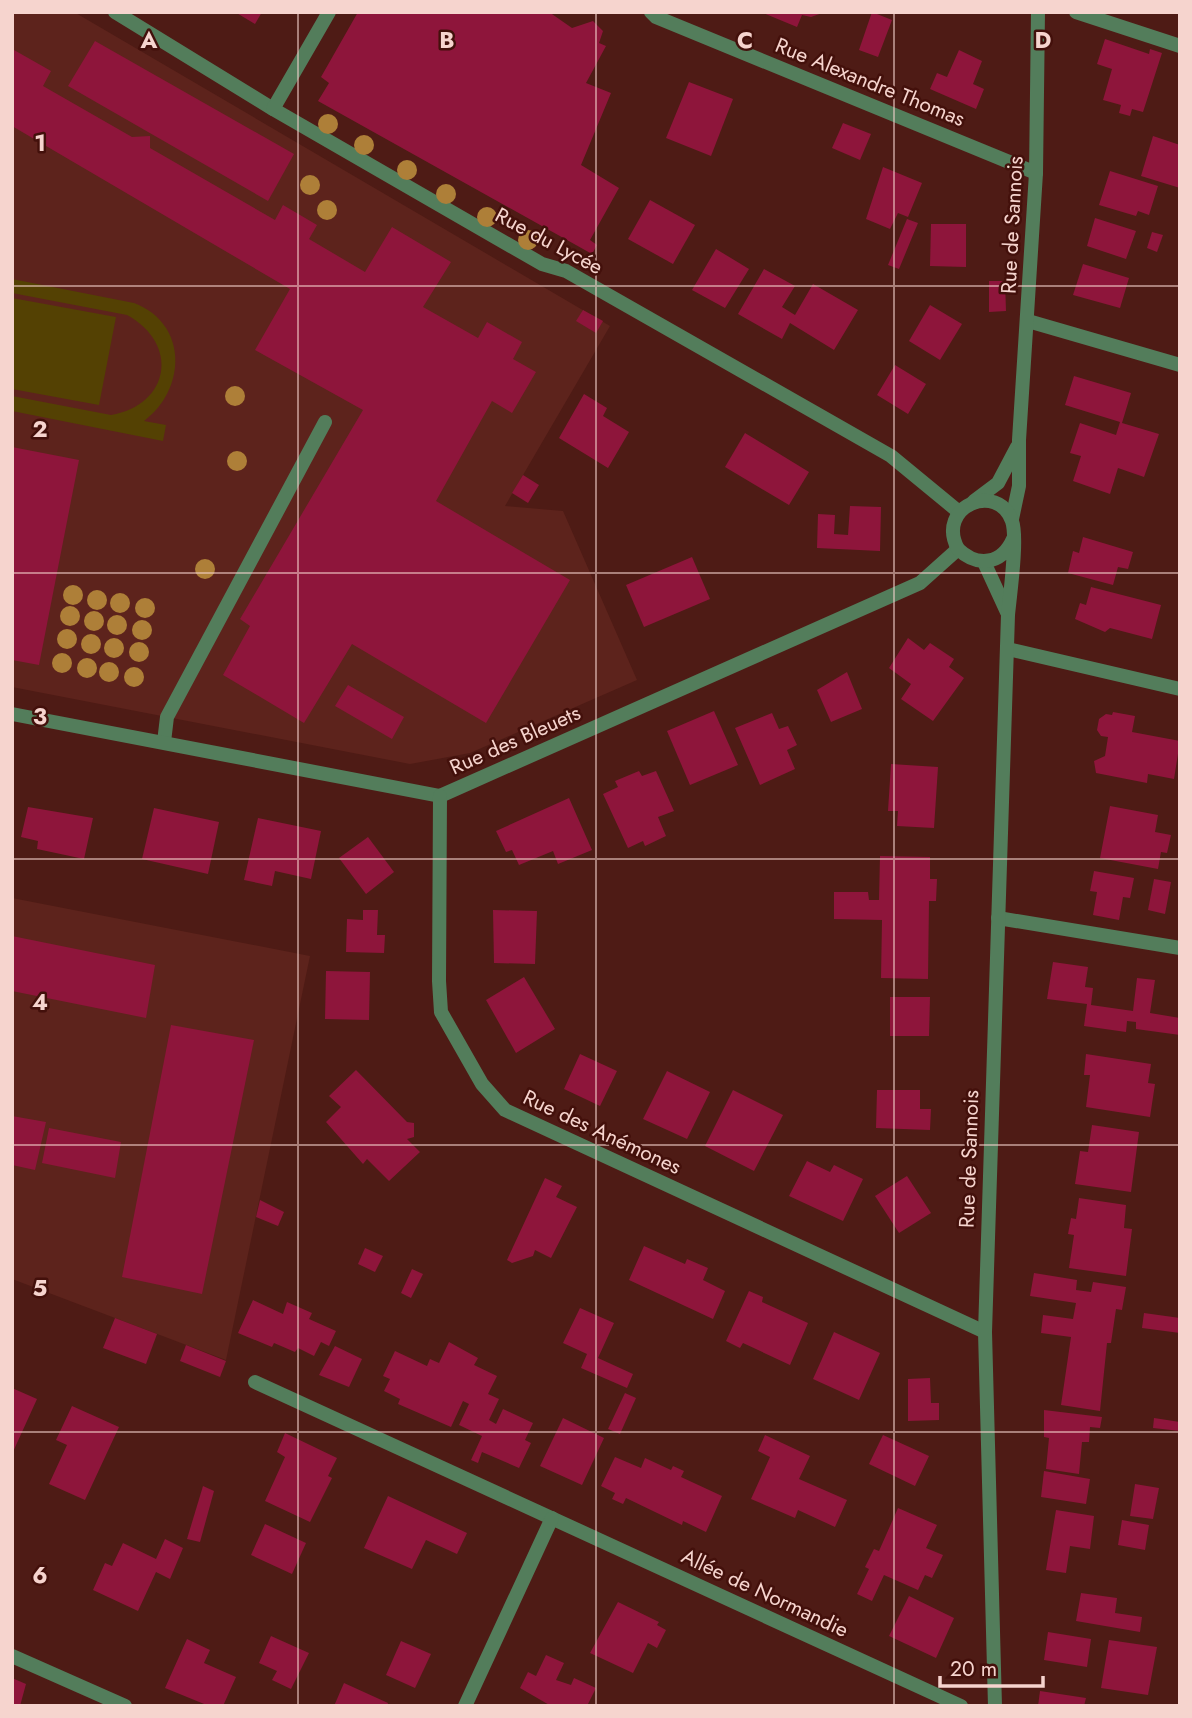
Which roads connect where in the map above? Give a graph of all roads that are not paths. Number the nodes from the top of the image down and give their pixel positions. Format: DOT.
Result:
graph roads {
  1 [pos="115,12"];
  2 [pos="330,12"];
  3 [pos="651,12"];
  4 [pos="1038,12"];
  5 [pos="1076,12"];
  6 [pos="1180,46"];
  7 [pos="273,109"];
  8 [pos="1036,173"];
  9 [pos="1028,321"];
  10 [pos="1180,365"];
  11 [pos="325,422"];
  12 [pos="1019,440"];
  13 [pos="965,508"];
  14 [pos="1012,519"];
  15 [pos="1013,539"];
  16 [pos="958,550"];
  17 [pos="984,562"];
  18 [pos="1008,615"];
  19 [pos="1008,649"];
  20 [pos="1180,689"];
  21 [pos="12,714"];
  22 [pos="164,742"];
  23 [pos="440,796"];
  24 [pos="998,918"];
  25 [pos="1180,948"];
  26 [pos="985,1332"];
  27 [pos="255,1382"];
  28 [pos="552,1518"];
  29 [pos="12,1656"];
  30 [pos="125,1706"];
  31 [pos="465,1706"];
  32 [pos="961,1706"];
  33 [pos="995,1706"];
  1 -- 7 [label="street, Rue du Lycée"];
  2 -- 7 [label="street"];
  3 -- 8 [label="street, Rue Alexandre Thomas"];
  4 -- 8 [label="street, Rue de Sannois"];
  5 -- 6 [label="street"];
  7 -- 13 [label="street, Rue du Lycée"];
  8 -- 9 [label="street, Rue de Sannois"];
  9 -- 10 [label="street"];
  9 -- 12 [label="street, Rue de Sannois"];
  11 -- 22 [label="street"];
  12 -- 13 [label="street, Rue de Sannois"];
  12 -- 14 [label="street, Rue de Sannois"];
  13 -- 14 [label="street"];
  13 -- 16 [label="street"];
  14 -- 15 [label="street"];
  15 -- 17 [label="street"];
  15 -- 18 [label="street, Rue de Sannois"];
  16 -- 17 [label="street"];
  16 -- 23 [label="street, Rue des Bleuets"];
  17 -- 18 [label="street, Rue de Sannois"];
  18 -- 19 [label="street, Rue de Sannois"];
  19 -- 20 [label="street"];
  19 -- 24 [label="street, Rue de Sannois"];
  21 -- 22 [label="street, Rue des Bleuets"];
  22 -- 23 [label="street, Rue des Bleuets"];
  23 -- 26 [label="street, Rue des Anémones"];
  24 -- 25 [label="street"];
  24 -- 26 [label="street, Rue de Sannois"];
  26 -- 33 [label="street, Rue de Sannois"];
  27 -- 28 [label="street, Allée de Normandie"];
  28 -- 31 [label="street"];
  28 -- 32 [label="street, Allée de Normandie"];
  29 -- 30 [label="street"];
}
